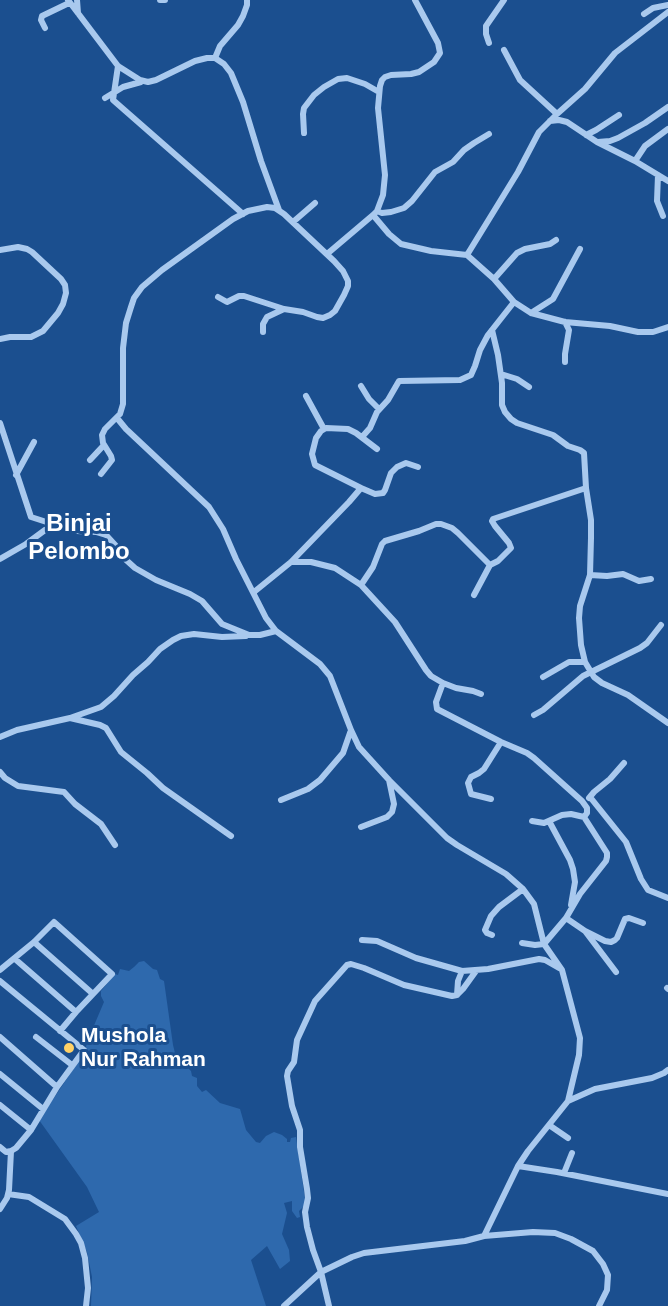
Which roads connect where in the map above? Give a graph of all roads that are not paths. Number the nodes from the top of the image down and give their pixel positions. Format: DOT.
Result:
graph roads {
  1 [pos="77,0"];
  2 [pos="160,0"];
  3 [pos="165,0"];
  4 [pos="246,0"];
  5 [pos="415,0"];
  6 [pos="504,0"];
  7 [pos="654,0"];
  8 [pos="68,1"];
  9 [pos="666,5"];
  10 [pos="668,12"];
  11 [pos="78,13"];
  12 [pos="644,14"];
  13 [pos="45,28"];
  14 [pos="489,43"];
  15 [pos="504,50"];
  16 [pos="215,58"];
  17 [pos="118,66"];
  18 [pos="145,82"];
  19 [pos="379,92"];
  20 [pos="113,93"];
  21 [pos="105,98"];
  22 [pos="668,107"];
  23 [pos="556,114"];
  24 [pos="619,115"];
  25 [pos="549,121"];
  26 [pos="668,129"];
  27 [pos="304,133"];
  28 [pos="489,134"];
  29 [pos="586,135"];
  30 [pos="597,142"];
  31 [pos="635,161"];
  32 [pos="658,175"];
  33 [pos="668,181"];
  34 [pos="315,203"];
  35 [pos="280,210"];
  36 [pos="375,213"];
  37 [pos="243,214"];
  38 [pos="663,216"];
  39 [pos="293,222"];
  40 [pos="556,240"];
  41 [pos="580,249"];
  42 [pos="0,250"];
  43 [pos="327,254"];
  44 [pos="466,255"];
  45 [pos="494,279"];
  46 [pos="218,297"];
  47 [pos="514,302"];
  48 [pos="284,309"];
  49 [pos="531,313"];
  50 [pos="566,322"];
  51 [pos="668,327"];
  52 [pos="492,330"];
  53 [pos="263,332"];
  54 [pos="0,339"];
  55 [pos="565,362"];
  56 [pos="501,375"];
  57 [pos="361,386"];
  58 [pos="529,387"];
  59 [pos="306,396"];
  60 [pos="379,409"];
  61 [pos="117,418"];
  62 [pos="0,423"];
  63 [pos="324,429"];
  64 [pos="362,437"];
  65 [pos="34,442"];
  66 [pos="104,445"];
  67 [pos="377,448"];
  68 [pos="90,460"];
  69 [pos="418,467"];
  70 [pos="101,474"];
  71 [pos="16,475"];
  72 [pos="360,488"];
  73 [pos="586,488"];
  74 [pos="59,526"];
  75 [pos="0,559"];
  76 [pos="291,562"];
  77 [pos="490,565"];
  78 [pos="590,575"];
  79 [pos="651,579"];
  80 [pos="361,585"];
  81 [pos="254,592"];
  82 [pos="474,595"];
  83 [pos="661,625"];
  84 [pos="276,632"];
  85 [pos="249,635"];
  86 [pos="585,662"];
  87 [pos="590,672"];
  88 [pos="543,677"];
  89 [pos="443,683"];
  90 [pos="481,694"];
  91 [pos="534,715"];
  92 [pos="70,718"];
  93 [pos="668,723"];
  94 [pos="351,730"];
  95 [pos="0,736"];
  96 [pos="501,742"];
  97 [pos="624,763"];
  98 [pos="0,772"];
  99 [pos="389,780"];
  100 [pos="590,796"];
  101 [pos="491,799"];
  102 [pos="281,801"];
  103 [pos="585,804"];
  104 [pos="584,817"];
  105 [pos="532,821"];
  106 [pos="549,821"];
  107 [pos="360,827"];
  108 [pos="231,836"];
  109 [pos="115,845"];
  110 [pos="523,889"];
  111 [pos="668,898"];
  112 [pos="570,912"];
  113 [pos="566,918"];
  114 [pos="644,924"];
  115 [pos="585,931"];
  116 [pos="492,935"];
  117 [pos="362,940"];
  118 [pos="34,942"];
  119 [pos="522,943"];
  120 [pos="544,944"];
  121 [pos="15,959"];
  122 [pos="0,970"];
  123 [pos="562,970"];
  124 [pos="462,971"];
  125 [pos="476,971"];
  126 [pos="616,972"];
  127 [pos="0,981"];
  128 [pos="93,994"];
  129 [pos="457,995"];
  130 [pos="76,1012"];
  131 [pos="60,1032"];
  132 [pos="0,1037"];
  133 [pos="36,1037"];
  134 [pos="72,1065"];
  135 [pos="668,1070"];
  136 [pos="1,1077"];
  137 [pos="57,1086"];
  138 [pos="568,1101"];
  139 [pos="0,1105"];
  140 [pos="43,1108"];
  141 [pos="549,1125"];
  142 [pos="31,1130"];
  143 [pos="568,1137"];
  144 [pos="0,1147"];
  145 [pos="11,1151"];
  146 [pos="572,1153"];
  147 [pos="518,1166"];
  148 [pos="564,1173"];
  149 [pos="8,1194"];
  150 [pos="668,1194"];
  151 [pos="0,1209"];
  152 [pos="484,1236"];
  153 [pos="321,1272"];
  154 [pos="86,1306"];
  155 [pos="284,1306"];
  156 [pos="329,1306"];
  157 [pos="599,1306"];
  1 -- 11 [label="street"];
  2 -- 3 [label="street"];
  4 -- 16 [label="street"];
  5 -- 19 [label="street"];
  6 -- 14 [label="street"];
  7 -- 9 [label="street"];
  8 -- 11 [label="street"];
  8 -- 13 [label="street"];
  9 -- 12 [label="street"];
  10 -- 23 [label="street"];
  11 -- 17 [label="street"];
  15 -- 23 [label="street"];
  16 -- 18 [label="street"];
  16 -- 35 [label="street"];
  17 -- 18 [label="street"];
  17 -- 20 [label="street"];
  18 -- 20 [label="street"];
  19 -- 27 [label="street"];
  19 -- 36 [label="street"];
  20 -- 21 [label="street"];
  20 -- 37 [label="street"];
  22 -- 30 [label="street"];
  23 -- 25 [label="street"];
  24 -- 29 [label="street"];
  25 -- 29 [label="street"];
  25 -- 44 [label="street"];
  26 -- 31 [label="street"];
  28 -- 36 [label="street"];
  29 -- 30 [label="street"];
  30 -- 31 [label="street"];
  31 -- 32 [label="street"];
  32 -- 33 [label="street"];
  32 -- 38 [label="street"];
  34 -- 39 [label="street"];
  35 -- 37 [label="street"];
  35 -- 39 [label="street"];
  36 -- 43 [label="street"];
  36 -- 44 [label="street"];
  37 -- 61 [label="street"];
  39 -- 43 [label="street"];
  40 -- 45 [label="street"];
  41 -- 49 [label="street"];
  42 -- 54 [label="street"];
  43 -- 48 [label="street"];
  44 -- 45 [label="street"];
  45 -- 47 [label="street"];
  46 -- 48 [label="street"];
  47 -- 49 [label="street"];
  47 -- 52 [label="street"];
  48 -- 53 [label="street"];
  49 -- 50 [label="street"];
  50 -- 51 [label="street"];
  50 -- 55 [label="street"];
  52 -- 56 [label="street"];
  52 -- 60 [label="street"];
  56 -- 58 [label="street"];
  56 -- 73 [label="street"];
  57 -- 60 [label="street"];
  59 -- 63 [label="street"];
  60 -- 64 [label="street"];
  61 -- 66 [label="street"];
  61 -- 81 [label="street"];
  62 -- 71 [label="street"];
  63 -- 64 [label="street"];
  63 -- 72 [label="street"];
  64 -- 67 [label="street"];
  65 -- 71 [label="street"];
  66 -- 68 [label="street"];
  66 -- 70 [label="street"];
  69 -- 72 [label="street"];
  71 -- 74 [label="street"];
  72 -- 76 [label="street"];
  73 -- 77 [label="street"];
  73 -- 78 [label="street"];
  74 -- 75 [label="street"];
  74 -- 85 [label="street"];
  76 -- 80 [label="street"];
  76 -- 81 [label="street"];
  77 -- 80 [label="street"];
  77 -- 82 [label="street"];
  78 -- 79 [label="street"];
  78 -- 86 [label="street"];
  80 -- 89 [label="street"];
  81 -- 84 [label="street"];
  83 -- 87 [label="street"];
  84 -- 85 [label="street"];
  84 -- 94 [label="street"];
  85 -- 92 [label="street"];
  86 -- 87 [label="street"];
  86 -- 88 [label="street"];
  87 -- 91 [label="street"];
  87 -- 93 [label="street"];
  89 -- 90 [label="street"];
  89 -- 96 [label="street"];
  92 -- 95 [label="street"];
  92 -- 108 [label="street"];
  94 -- 99 [label="street"];
  94 -- 102 [label="street"];
  96 -- 101 [label="street"];
  96 -- 103 [label="street"];
  97 -- 100 [label="street"];
  98 -- 109 [label="street"];
  99 -- 107 [label="street"];
  99 -- 110 [label="street"];
  100 -- 103 [label="street"];
  100 -- 111 [label="street"];
  103 -- 104 [label="street"];
  104 -- 106 [label="street"];
  104 -- 112 [label="street"];
  105 -- 106 [label="street"];
  106 -- 112 [label="street"];
  110 -- 116 [label="street"];
  110 -- 120 [label="street"];
  112 -- 113 [label="street"];
  113 -- 115 [label="street"];
  113 -- 120 [label="street"];
  114 -- 115 [label="street"];
  115 -- 126 [label="street"];
  117 -- 124 [label="street"];
  118 -- 121 [label="street"];
  118 -- 128 [label="street"];
  118 -- 128 [label="street"];
  119 -- 120 [label="street"];
  120 -- 123 [label="street"];
  121 -- 122 [label="street"];
  121 -- 130 [label="street"];
  123 -- 125 [label="street"];
  123 -- 138 [label="street"];
  124 -- 125 [label="street"];
  124 -- 129 [label="street"];
  125 -- 129 [label="street"];
  127 -- 131 [label="street"];
  128 -- 130 [label="street"];
  129 -- 153 [label="street"];
  130 -- 131 [label="street"];
  131 -- 134 [label="street"];
  132 -- 137 [label="street"];
  133 -- 134 [label="street"];
  134 -- 137 [label="street"];
  135 -- 138 [label="street"];
  136 -- 140 [label="street"];
  137 -- 140 [label="street"];
  138 -- 141 [label="street"];
  139 -- 142 [label="street"];
  140 -- 142 [label="street"];
  141 -- 143 [label="street"];
  141 -- 147 [label="street"];
  142 -- 145 [label="street"];
  144 -- 145 [label="street"];
  145 -- 149 [label="street"];
  146 -- 148 [label="street"];
  147 -- 148 [label="street"];
  147 -- 152 [label="street"];
  148 -- 150 [label="street"];
  149 -- 151 [label="street"];
  149 -- 154 [label="street"];
  152 -- 153 [label="street"];
  152 -- 157 [label="street"];
  153 -- 155 [label="street"];
  153 -- 156 [label="street"];
}
